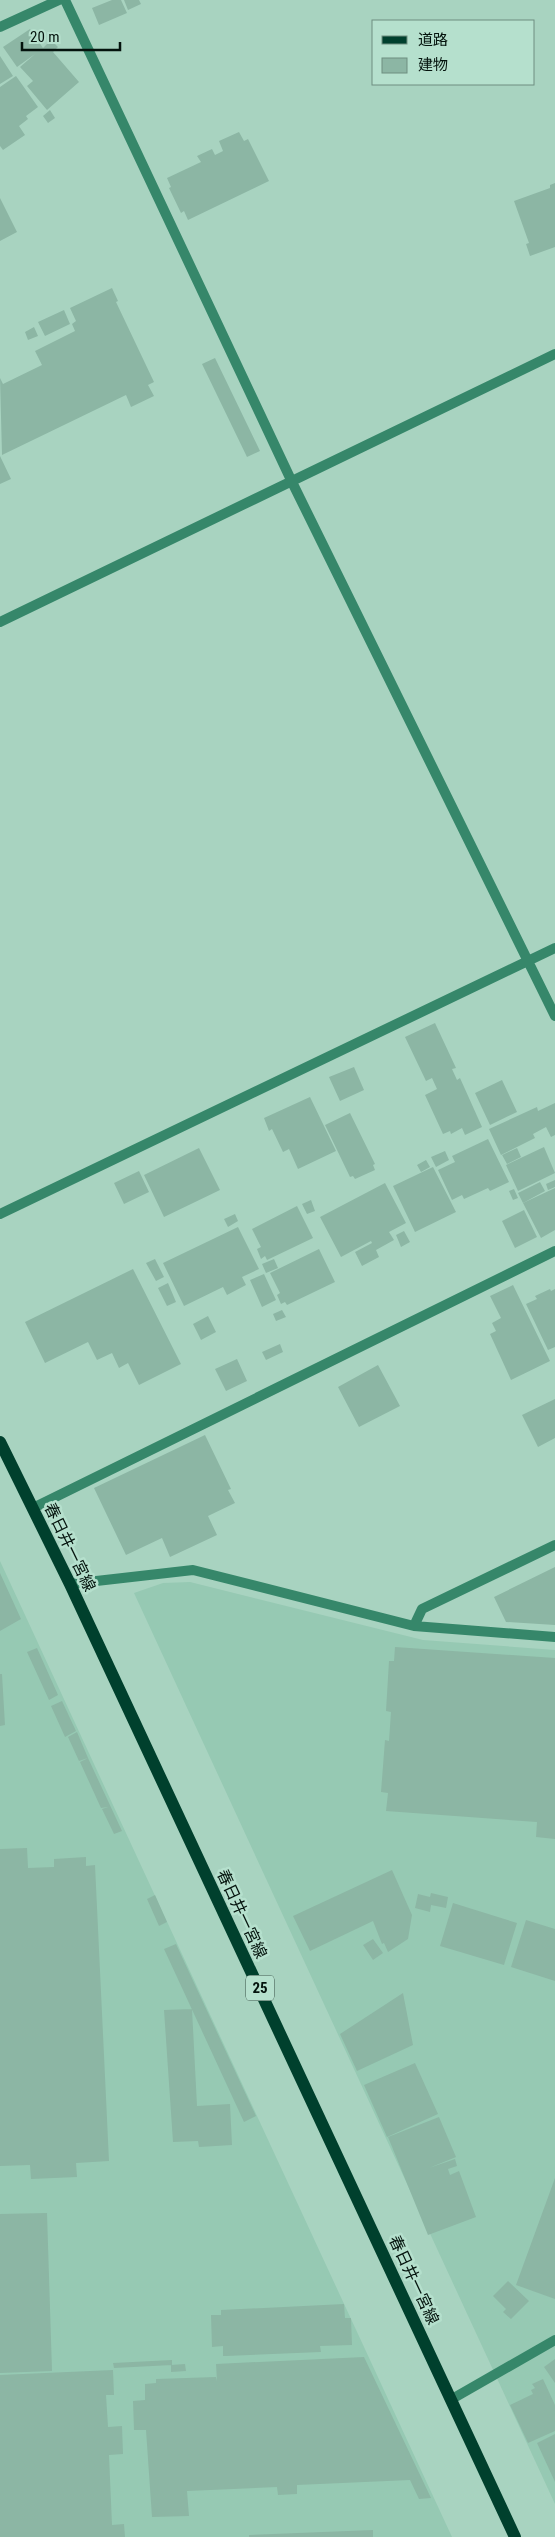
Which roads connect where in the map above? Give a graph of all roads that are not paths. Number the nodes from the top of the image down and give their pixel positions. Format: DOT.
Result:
graph roads {
  1 [pos="59,0"];
  2 [pos="65,0"];
  3 [pos="0,28"];
  4 [pos="555,354"];
  5 [pos="292,482"];
  6 [pos="0,622"];
  7 [pos="555,948"];
  8 [pos="528,961"];
  9 [pos="555,1016"];
  10 [pos="0,1214"];
  11 [pos="555,1251"];
  12 [pos="0,1442"];
  13 [pos="33,1508"];
  14 [pos="555,1545"];
  15 [pos="70,1584"];
  16 [pos="414,1626"];
  17 [pos="555,1637"];
  18 [pos="555,2340"];
  19 [pos="452,2399"];
  20 [pos="515,2537"];
  1 -- 3 [label="street"];
  2 -- 5 [label="street"];
  4 -- 5 [label="street"];
  5 -- 6 [label="street"];
  5 -- 8 [label="street"];
  7 -- 8 [label="street"];
  8 -- 9 [label="street"];
  8 -- 10 [label="street"];
  11 -- 13 [label="street"];
  12 -- 13 [label="main road, 春日井一宮線 / 25"];
  13 -- 15 [label="main road, 春日井一宮線 / 25"];
  14 -- 16 [label="street"];
  15 -- 16 [label="street"];
  15 -- 19 [label="main road, 春日井一宮線 / 25"];
  16 -- 17 [label="street"];
  18 -- 19 [label="street"];
  19 -- 20 [label="main road, 春日井一宮線 / 25"];
}
